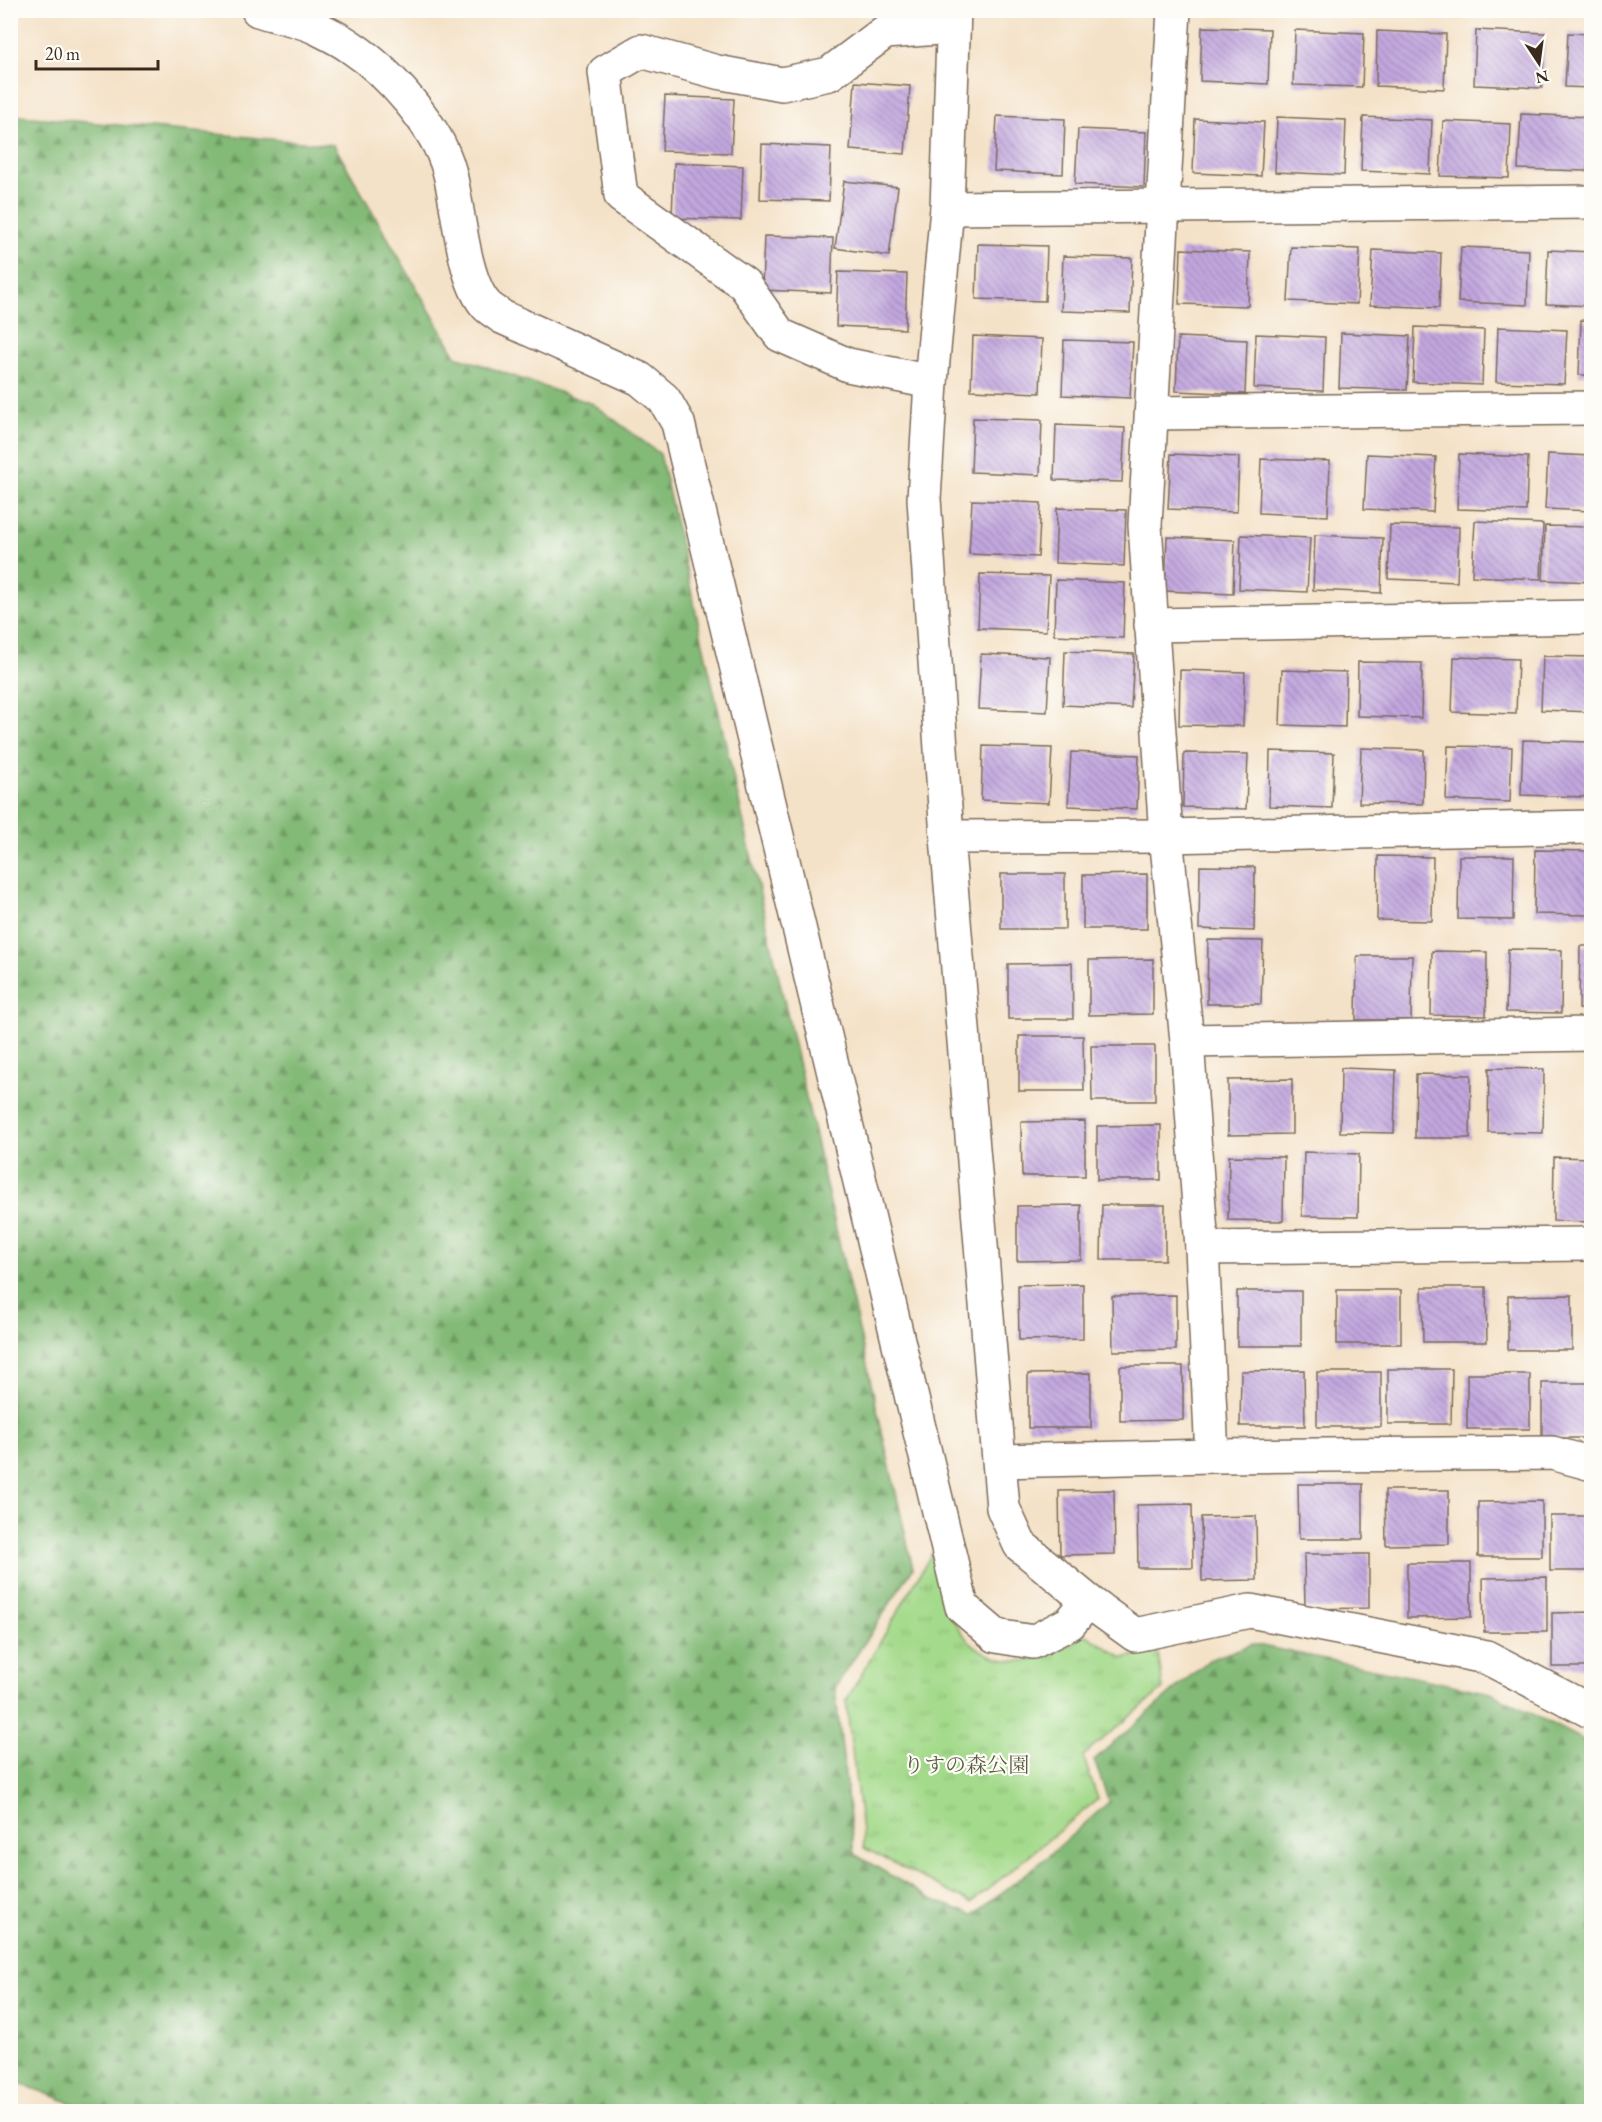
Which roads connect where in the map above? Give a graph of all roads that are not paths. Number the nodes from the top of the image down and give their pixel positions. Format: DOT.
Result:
graph roads {
  1 [pos="258,10"];
  2 [pos="1174,10"];
  3 [pos="953,19"];
  4 [pos="1592,202"];
  5 [pos="1163,207"];
  6 [pos="947,208"];
  7 [pos="931,382"];
  8 [pos="1592,408"];
  9 [pos="1153,412"];
  10 [pos="1592,617"];
  11 [pos="1151,625"];
  12 [pos="1592,827"];
  13 [pos="1166,836"];
  14 [pos="947,837"];
  15 [pos="1592,1034"];
  16 [pos="1187,1041"];
  17 [pos="1592,1244"];
  18 [pos="1202,1248"];
  19 [pos="1212,1456"];
  20 [pos="1000,1461"];
  21 [pos="1592,1464"];
  22 [pos="1089,1600"];
  23 [pos="1592,1712"];
  1 -- 22 [label="street"];
  2 -- 5 [label="street"];
  3 -- 6 [label="street"];
  3 -- 7 [label="street"];
  4 -- 5 [label="street"];
  5 -- 6 [label="street"];
  5 -- 9 [label="street"];
  6 -- 7 [label="street"];
  7 -- 14 [label="street"];
  8 -- 9 [label="street"];
  9 -- 11 [label="street"];
  10 -- 11 [label="street"];
  11 -- 13 [label="street"];
  12 -- 13 [label="street"];
  13 -- 14 [label="street"];
  13 -- 16 [label="street"];
  14 -- 20 [label="street"];
  15 -- 16 [label="street"];
  16 -- 18 [label="street"];
  17 -- 18 [label="street"];
  18 -- 19 [label="street"];
  19 -- 20 [label="street"];
  19 -- 21 [label="street"];
  20 -- 22 [label="street"];
  22 -- 23 [label="street"];
}
